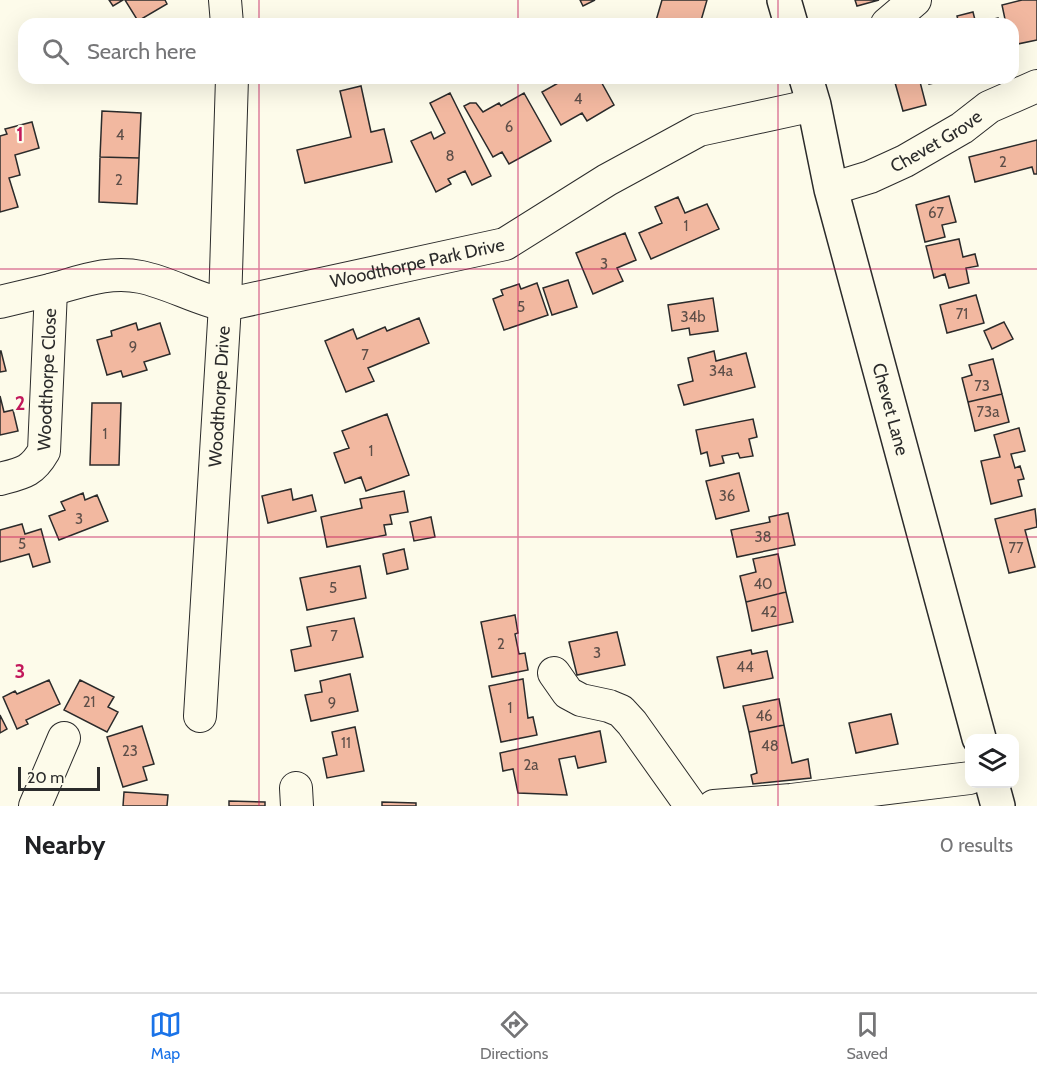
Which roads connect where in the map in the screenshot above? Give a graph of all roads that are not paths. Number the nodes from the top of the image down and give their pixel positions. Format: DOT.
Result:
graph roads {
  1 [pos="225,0"];
  2 [pos="784,0"];
  3 [pos="915,0"];
  4 [pos="226,18"];
  5 [pos="789,18"];
  6 [pos="893,18"];
  7 [pos="232,84"];
  8 [pos="1037,86"];
  9 [pos="813,87"];
  10 [pos="831,189"];
  11 [pos="51,290"];
  12 [pos="0,302"];
  13 [pos="225,305"];
  14 [pos="0,479"];
  15 [pos="554,673"];
  16 [pos="200,716"];
  17 [pos="978,734"];
  18 [pos="64,738"];
  19 [pos="965,778"];
  20 [pos="993,788"];
  21 [pos="35,806"];
  22 [pos="691,806"];
  23 [pos="714,806"];
  24 [pos="998,806"];
  1 -- 4 [label="street"];
  2 -- 5 [label="main road"];
  3 -- 6 [label="street"];
  7 -- 13 [label="street, Woodthorpe Drive"];
  8 -- 10 [label="street, Chevet Grove"];
  9 -- 10 [label="main road, Chevet Lane"];
  9 -- 13 [label="street, Woodthorpe Park Drive"];
  10 -- 17 [label="main road, Chevet Lane"];
  11 -- 12 [label="street, Woodthorpe Park Drive"];
  11 -- 13 [label="street, Woodthorpe Park Drive"];
  11 -- 14 [label="street, Woodthorpe Close"];
  13 -- 16 [label="street, Woodthorpe Drive"];
  15 -- 22 [label="street"];
  18 -- 21 [label="street"];
  19 -- 23 [label="street"];
  20 -- 24 [label="main road"];
}
